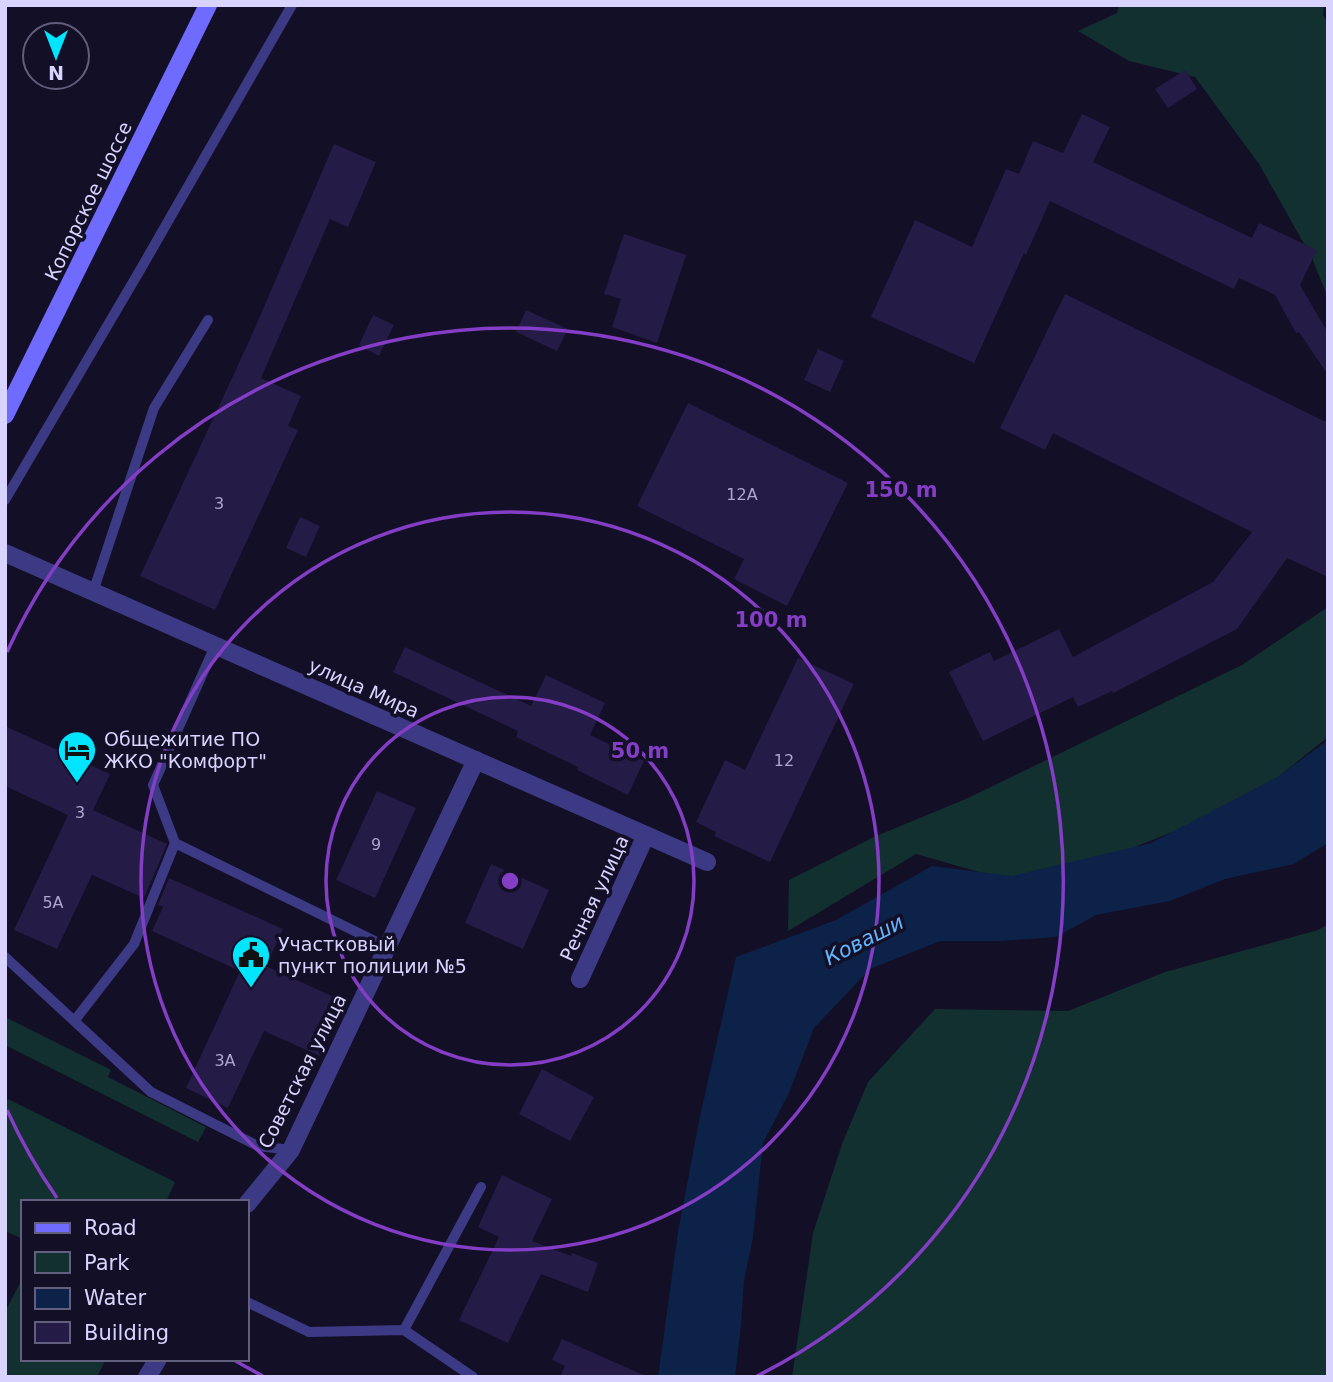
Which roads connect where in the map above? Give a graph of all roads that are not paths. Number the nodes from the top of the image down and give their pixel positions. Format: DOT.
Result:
graph roads {
  1 [pos="208,5"];
  2 [pos="292,5"];
  3 [pos="208,320"];
  4 [pos="5,415"];
  5 [pos="5,500"];
  6 [pos="5,553"];
  7 [pos="93,592"];
  8 [pos="215,646"];
  9 [pos="477,760"];
  10 [pos="646,835"];
  11 [pos="175,843"];
  12 [pos="706,862"];
  13 [pos="387,947"];
  14 [pos="6,958"];
  15 [pos="580,979"];
  16 [pos="75,1020"];
  17 [pos="291,1150"];
  18 [pos="481,1187"];
  19 [pos="248,1203"];
  20 [pos="248,1302"];
  21 [pos="404,1330"];
  22 [pos="157,1361"];
  23 [pos="147,1377"];
  24 [pos="473,1377"];
  1 -- 4 [label="main road, Копорское шоссе"];
  2 -- 5 [label="lane"];
  3 -- 7 [label="lane"];
  6 -- 7 [label="street, улица Мира"];
  7 -- 8 [label="street, улица Мира"];
  8 -- 9 [label="street, улица Мира"];
  8 -- 11 [label="lane"];
  9 -- 10 [label="street, улица Мира"];
  9 -- 13 [label="street, Советская улица"];
  10 -- 12 [label="street, улица Мира"];
  10 -- 15 [label="street, Речная улица"];
  11 -- 13 [label="lane"];
  11 -- 16 [label="lane"];
  13 -- 17 [label="street, Советская улица"];
  14 -- 16 [label="lane"];
  16 -- 17 [label="lane"];
  17 -- 19 [label="street, Советская улица"];
  18 -- 21 [label="lane"];
  20 -- 21 [label="lane"];
  21 -- 24 [label="lane"];
  22 -- 23 [label="street"];
}
